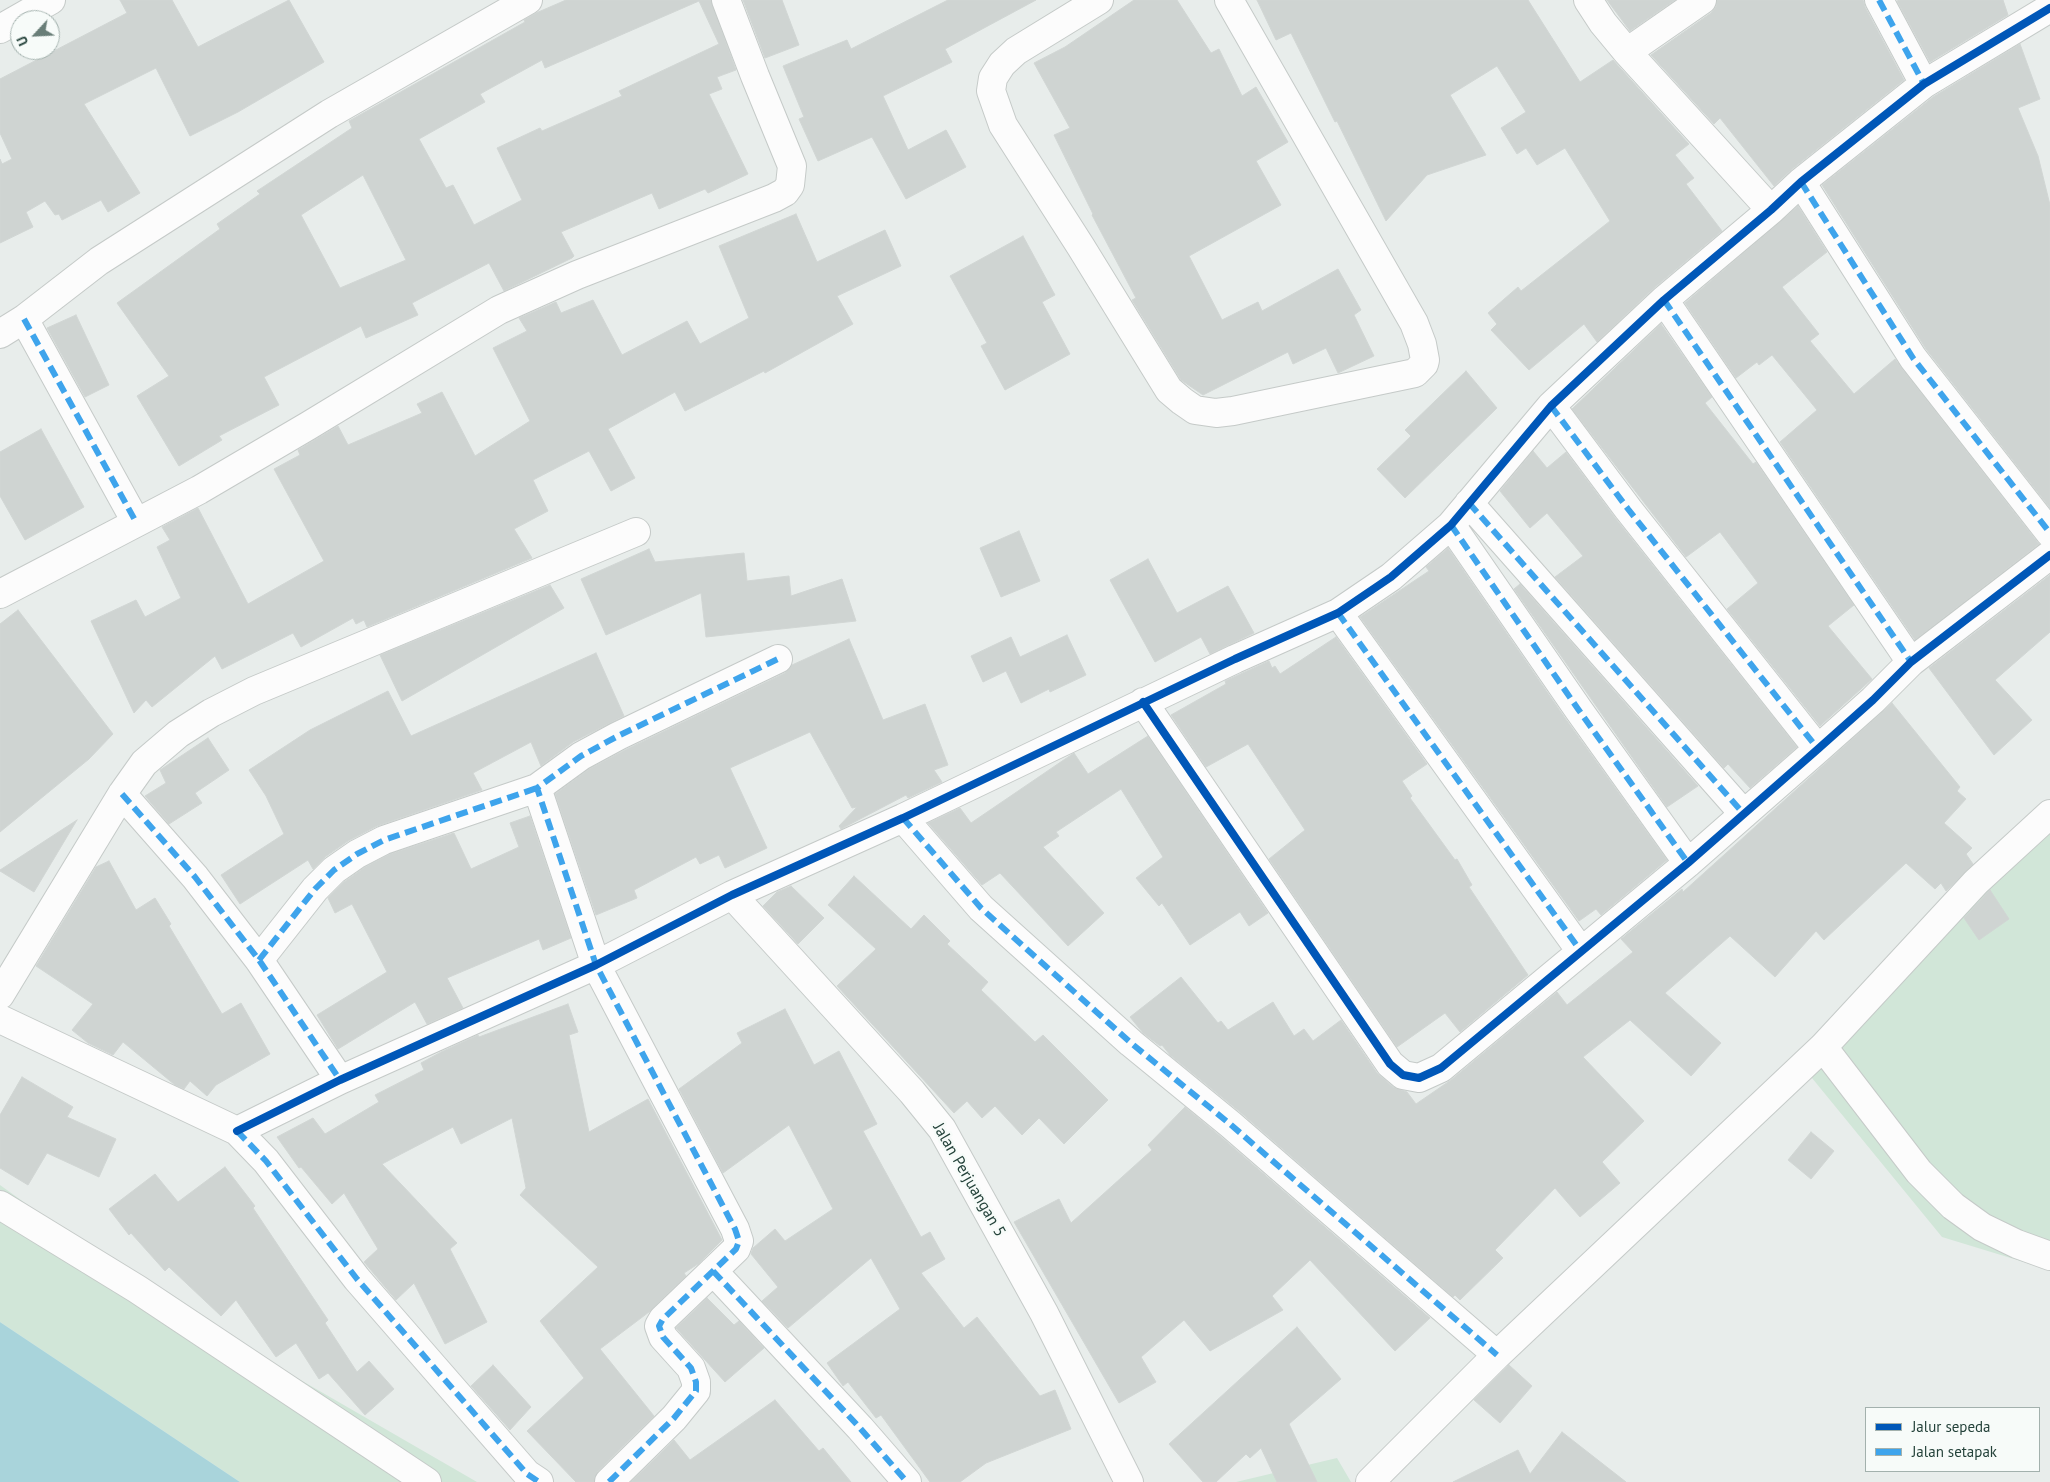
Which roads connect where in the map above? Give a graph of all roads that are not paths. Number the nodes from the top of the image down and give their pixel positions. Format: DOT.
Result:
graph roads {
  1 [pos="51,0"];
  2 [pos="528,0"];
  3 [pos="726,0"];
  4 [pos="1099,0"];
  5 [pos="1229,0"];
  6 [pos="1588,0"];
  7 [pos="1702,0"];
  8 [pos="1879,0"];
  9 [pos="2046,0"];
  10 [pos="2050,8"];
  11 [pos="0,29"];
  12 [pos="1627,52"];
  13 [pos="1924,84"];
  14 [pos="1801,182"];
  15 [pos="1771,210"];
  16 [pos="1664,300"];
  17 [pos="24,319"];
  18 [pos="0,334"];
  19 [pos="1551,406"];
  20 [pos="1470,503"];
  21 [pos="136,522"];
  22 [pos="1451,525"];
  23 [pos="636,532"];
  24 [pos="2050,533"];
  25 [pos="2050,555"];
  26 [pos="0,594"];
  27 [pos="1338,613"];
  28 [pos="778,659"];
  29 [pos="1911,662"];
  30 [pos="1143,702"];
  31 [pos="1818,749"];
  32 [pos="537,788"];
  33 [pos="122,794"];
  34 [pos="1744,814"];
  35 [pos="2050,814"];
  36 [pos="903,818"];
  37 [pos="1688,863"];
  38 [pos="732,895"];
  39 [pos="1580,950"];
  40 [pos="259,960"];
  41 [pos="596,965"];
  42 [pos="0,995"];
  43 [pos="0,1019"];
  44 [pos="1823,1047"];
  45 [pos="340,1080"];
  46 [pos="237,1131"];
  47 [pos="0,1205"];
  48 [pos="2050,1256"];
  49 [pos="713,1271"];
  50 [pos="1497,1355"];
  51 [pos="427,1482"];
  52 [pos="539,1482"];
  53 [pos="609,1482"];
  54 [pos="907,1482"];
  55 [pos="1129,1482"];
  56 [pos="1370,1482"];
  1 -- 11 [label="street"];
  2 -- 17 [label="street"];
  3 -- 21 [label="street"];
  4 -- 5 [label="street"];
  6 -- 12 [label="street"];
  7 -- 12 [label="street"];
  8 -- 13 [label="street"];
  9 -- 10 [label="street"];
  10 -- 13 [label="street"];
  12 -- 15 [label="street"];
  13 -- 14 [label="street"];
  14 -- 15 [label="street"];
  14 -- 24 [label="street"];
  15 -- 16 [label="street"];
  16 -- 19 [label="street"];
  16 -- 29 [label="street"];
  17 -- 18 [label="street"];
  17 -- 21 [label="street"];
  19 -- 20 [label="street"];
  19 -- 31 [label="street"];
  20 -- 22 [label="street"];
  20 -- 34 [label="street"];
  21 -- 26 [label="street"];
  22 -- 27 [label="street"];
  22 -- 37 [label="street"];
  23 -- 33 [label="street"];
  25 -- 29 [label="street"];
  27 -- 30 [label="street"];
  27 -- 39 [label="street"];
  28 -- 32 [label="street"];
  29 -- 31 [label="street"];
  30 -- 36 [label="street"];
  30 -- 39 [label="street"];
  31 -- 34 [label="street"];
  32 -- 40 [label="street"];
  32 -- 41 [label="street"];
  33 -- 40 [label="street"];
  33 -- 42 [label="street"];
  34 -- 37 [label="street"];
  35 -- 44 [label="street"];
  36 -- 38 [label="street"];
  36 -- 50 [label="street"];
  37 -- 39 [label="street"];
  38 -- 41 [label="street"];
  38 -- 55 [label="street, Jalan Perjuangan 5"];
  40 -- 45 [label="street"];
  41 -- 45 [label="street"];
  41 -- 49 [label="street"];
  43 -- 46 [label="street"];
  44 -- 48 [label="street"];
  44 -- 50 [label="street"];
  45 -- 46 [label="street"];
  46 -- 52 [label="street"];
  47 -- 51 [label="street"];
  49 -- 53 [label="street"];
  49 -- 54 [label="street"];
  50 -- 56 [label="street"];
}
